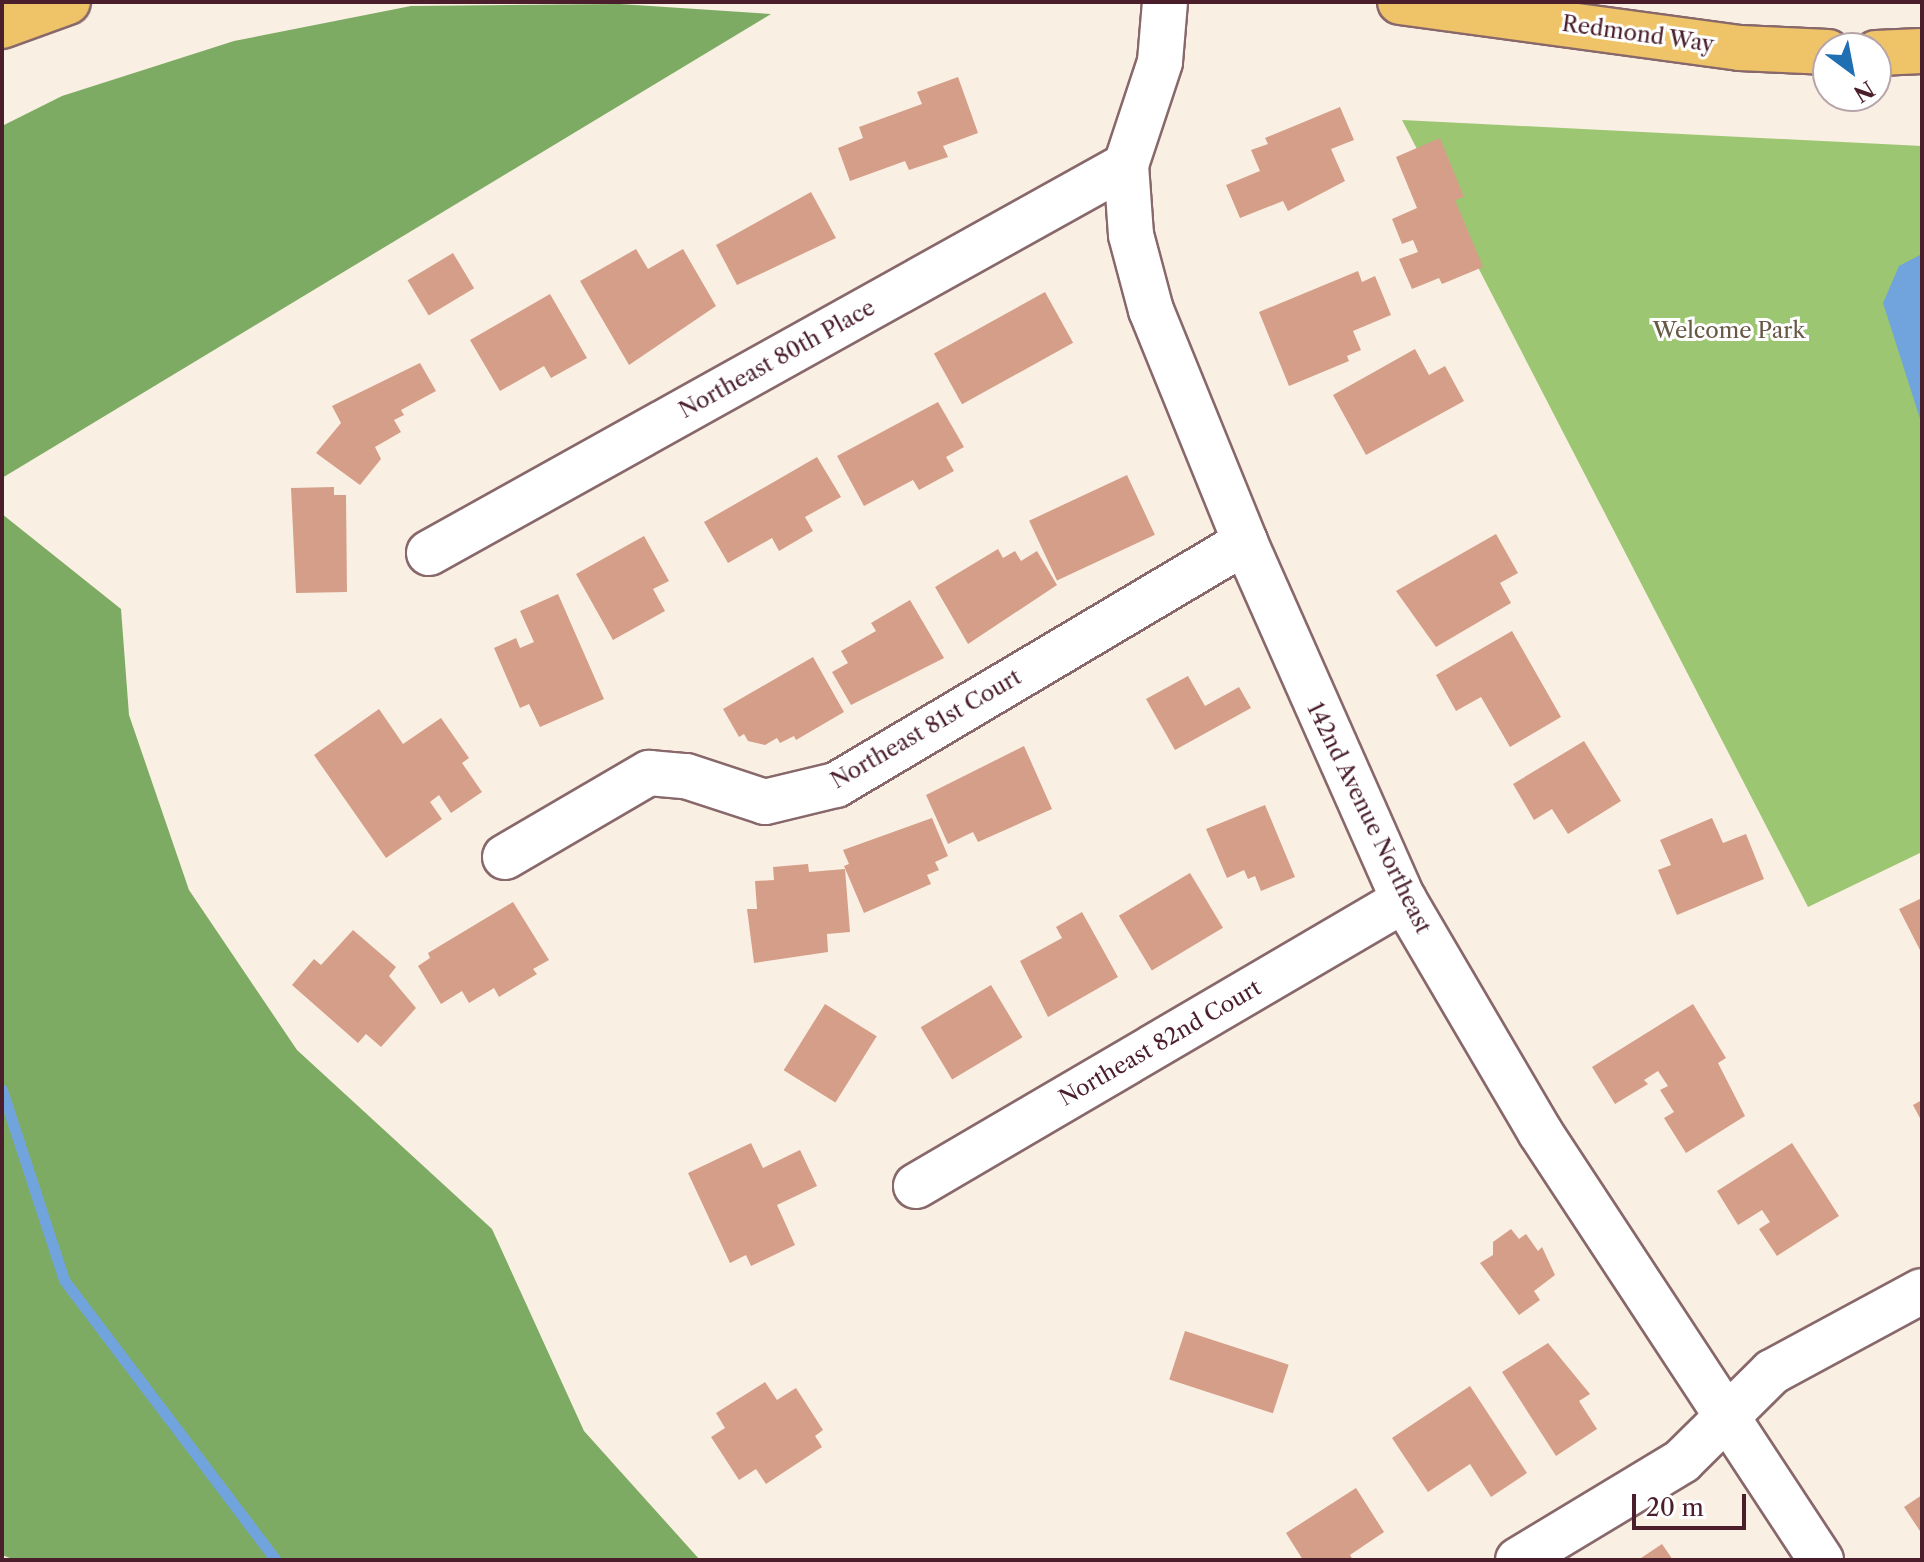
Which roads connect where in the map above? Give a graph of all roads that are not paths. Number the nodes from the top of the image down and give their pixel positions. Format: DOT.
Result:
graph roads {
  1 [pos="68,2"];
  2 [pos="1165,2"];
  3 [pos="1400,2"];
  4 [pos="2,26"];
  5 [pos="1812,51"];
  6 [pos="1922,51"];
  7 [pos="1892,52"];
  8 [pos="1126,165"];
  9 [pos="1245,542"];
  10 [pos="429,553"];
  11 [pos="505,857"];
  12 [pos="1404,900"];
  13 [pos="916,1186"];
  14 [pos="1922,1291"];
  15 [pos="1724,1419"];
  16 [pos="1518,1560"];
  17 [pos="1821,1560"];
  1 -- 4 [label="main road"];
  2 -- 8 [label="street, 142nd Avenue Northeast"];
  3 -- 5 [label="main road, Redmond Way"];
  6 -- 7 [label="main road"];
  8 -- 9 [label="street, 142nd Avenue Northeast"];
  8 -- 10 [label="street, Northeast 80th Place"];
  9 -- 11 [label="street, Northeast 81st Court"];
  9 -- 12 [label="street, 142nd Avenue Northeast"];
  12 -- 13 [label="street, Northeast 82nd Court"];
  12 -- 15 [label="street, 142nd Avenue Northeast"];
  14 -- 15 [label="street"];
  15 -- 16 [label="street"];
  15 -- 17 [label="street, 142nd Avenue Northeast"];
}
